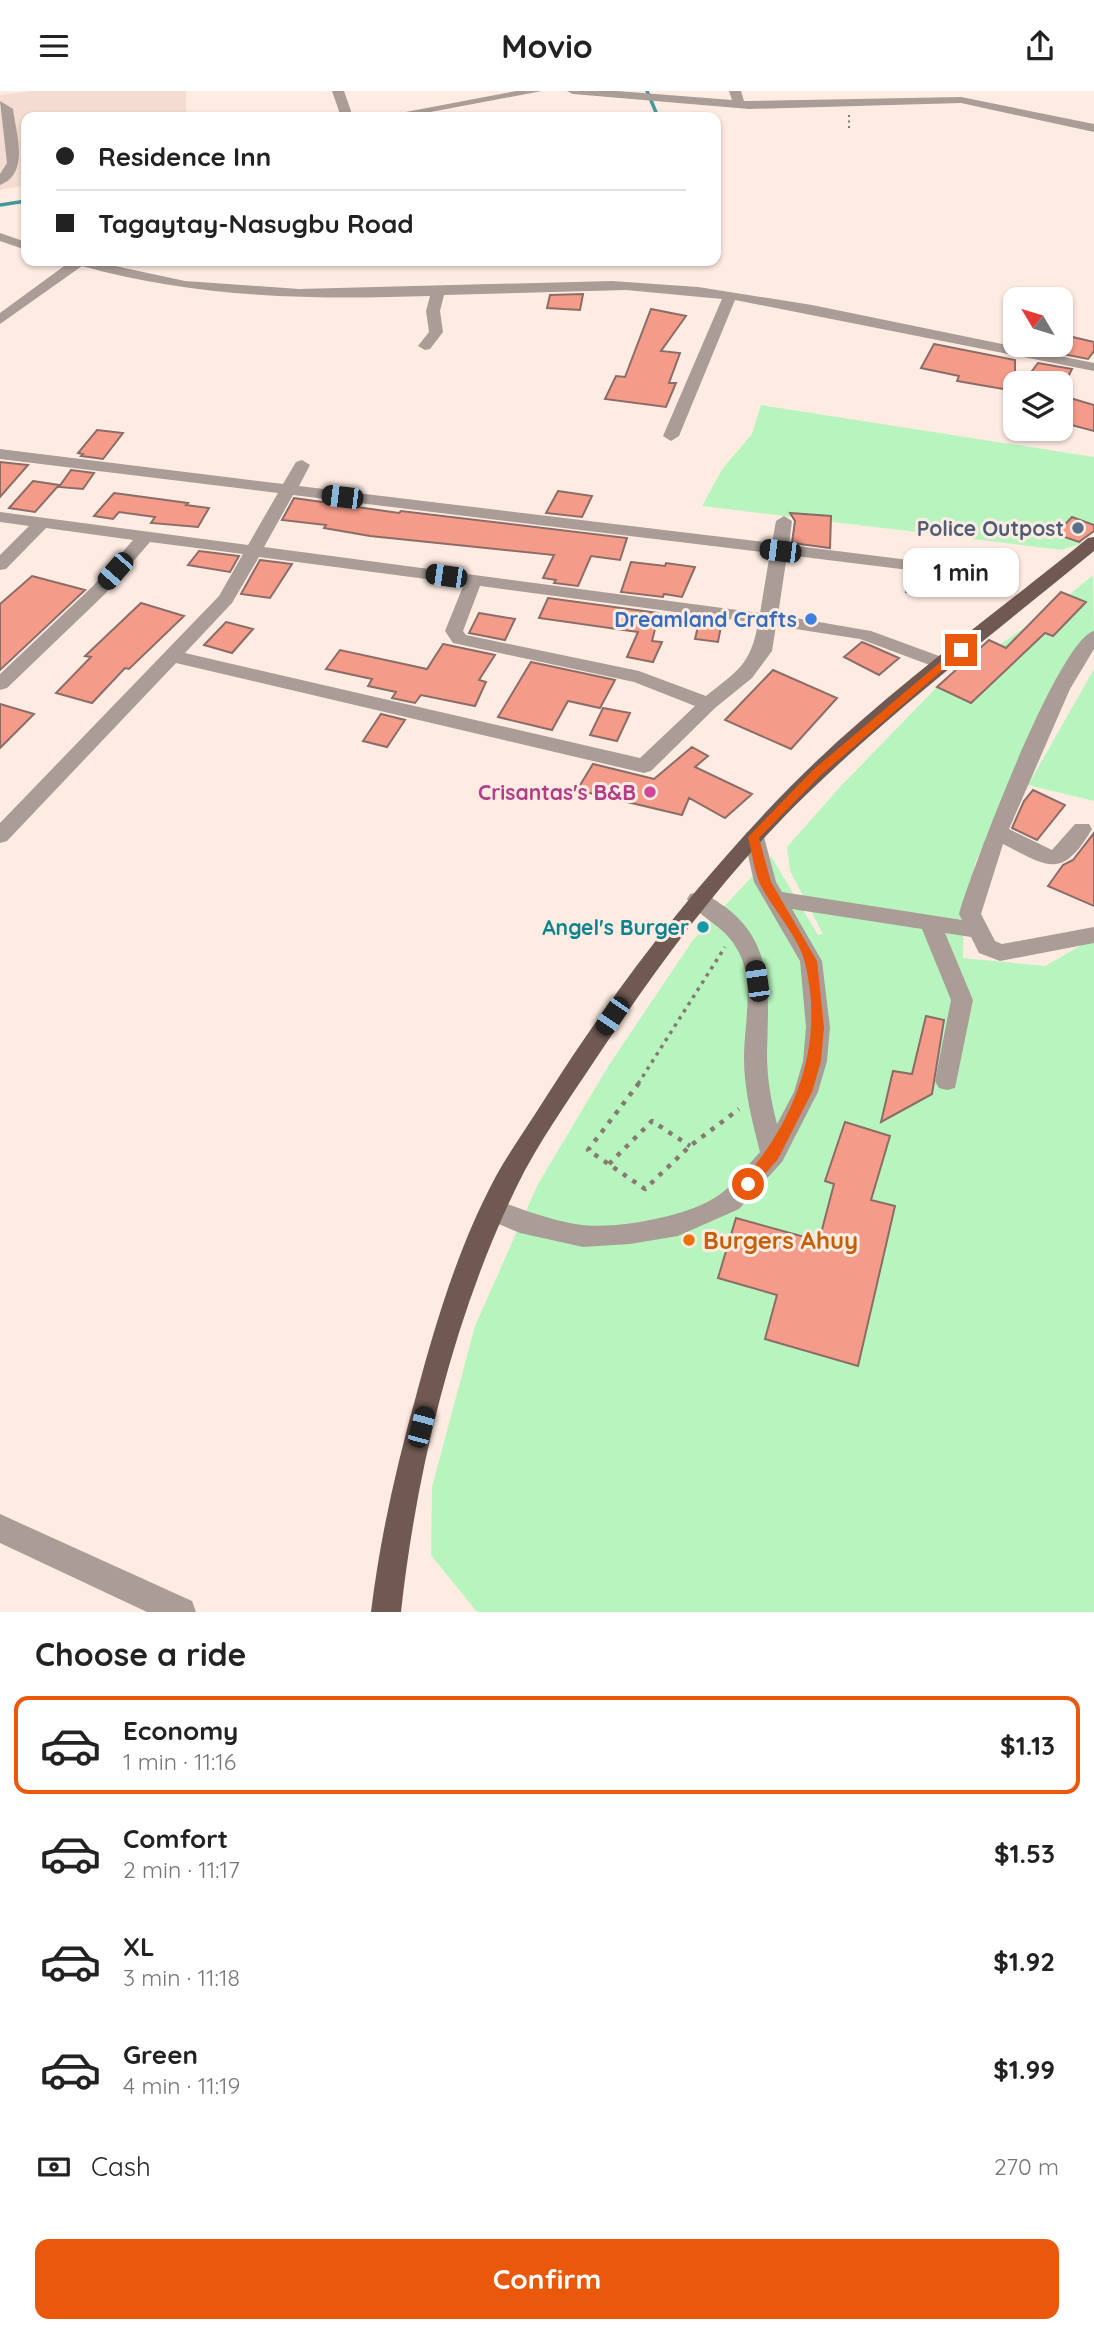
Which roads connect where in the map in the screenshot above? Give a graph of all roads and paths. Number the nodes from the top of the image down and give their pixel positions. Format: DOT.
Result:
graph roads {
  1 [pos="338,91"];
  2 [pos="536,91"];
  3 [pos="573,91"];
  4 [pos="735,91"];
  5 [pos="907,95"];
  6 [pos="738,104"];
  7 [pos="0,105"];
  8 [pos="345,112"];
  9 [pos="413,112"];
  10 [pos="1094,128"];
  11 [pos="5,132"];
  12 [pos="0,181"];
  13 [pos="0,237"];
  14 [pos="21,244"];
  15 [pos="72,266"];
  16 [pos="96,266"];
  17 [pos="438,291"];
  18 [pos="730,296"];
  19 [pos="0,320"];
  20 [pos="425,346"];
  21 [pos="1094,367"];
  22 [pos="671,436"];
  23 [pos="0,454"];
  24 [pos="302,465"];
  25 [pos="288,490"];
  26 [pos="0,517"];
  27 [pos="784,521"];
  28 [pos="43,522"];
  29 [pos="147,535"];
  30 [pos="1094,542"];
  31 [pos="254,550"];
  32 [pos="780,551"];
  33 [pos="0,565"];
  34 [pos="933,568"];
  35 [pos="474,580"];
  36 [pos="767,621"];
  37 [pos="1094,637"];
  38 [pos="172,656"];
  39 [pos="943,664"];
  40 [pos="0,684"];
  41 [pos="708,704"];
  42 [pos="1082,829"];
  43 [pos="997,832"];
  44 [pos="0,837"];
  45 [pos="754,837"];
  46 [pos="698,899"];
  47 [pos="775,899"];
  48 [pos="930,923"];
  49 [pos="737,927"];
  50 [pos="978,930"];
  51 [pos="1094,935"];
  52 [pos="947,1081"];
  53 [pos="762,1110"];
  54 [pos="690,1146"];
  55 [pos="773,1155"];
  56 [pos="609,1164"];
  57 [pos="493,1210"];
  58 [pos="0,1528"];
  59 [pos="181,1612"];
  60 [pos="386,1612"];
  1 -- 8 [label="street"];
  2 -- 9 [label="street"];
  3 -- 6 [label="street"];
  4 -- 6 [label="street"];
  5 -- 6 [label="street"];
  5 -- 10 [label="street"];
  7 -- 11 [label="street"];
  11 -- 12 [label="street"];
  13 -- 14 [label="street"];
  15 -- 19 [label="street"];
  16 -- 17 [label="street"];
  17 -- 18 [label="street"];
  17 -- 20 [label="street"];
  18 -- 21 [label="street"];
  18 -- 22 [label="street"];
  23 -- 25 [label="street"];
  24 -- 25 [label="street"];
  25 -- 31 [label="street"];
  25 -- 32 [label="street"];
  26 -- 28 [label="street"];
  27 -- 32 [label="street"];
  28 -- 29 [label="street"];
  28 -- 33 [label="street"];
  29 -- 31 [label="street"];
  29 -- 40 [label="street"];
  30 -- 39 [label="main road"];
  31 -- 35 [label="street"];
  31 -- 38 [label="street"];
  32 -- 34 [label="street"];
  32 -- 36 [label="street"];
  35 -- 36 [label="street"];
  35 -- 41 [label="street"];
  36 -- 39 [label="street"];
  36 -- 41 [label="street"];
  37 -- 43 [label="street"];
  38 -- 41 [label="street"];
  38 -- 44 [label="street"];
  39 -- 45 [label="main road"];
  42 -- 43 [label="street"];
  43 -- 50 [label="street"];
  45 -- 46 [label="main road"];
  45 -- 47 [label="street"];
  46 -- 49 [label="street"];
  46 -- 57 [label="main road"];
  47 -- 48 [label="street"];
  47 -- 55 [label="street"];
  48 -- 50 [label="street"];
  48 -- 52 [label="street"];
  49 -- 53 [label="street"];
  49 -- 56 [label="path"];
  50 -- 51 [label="street"];
  53 -- 54 [label="path"];
  53 -- 55 [label="street"];
  54 -- 56 [label="path"];
  54 -- 56 [label="path"];
  55 -- 57 [label="street"];
  57 -- 60 [label="main road"];
  58 -- 59 [label="street"];
}
